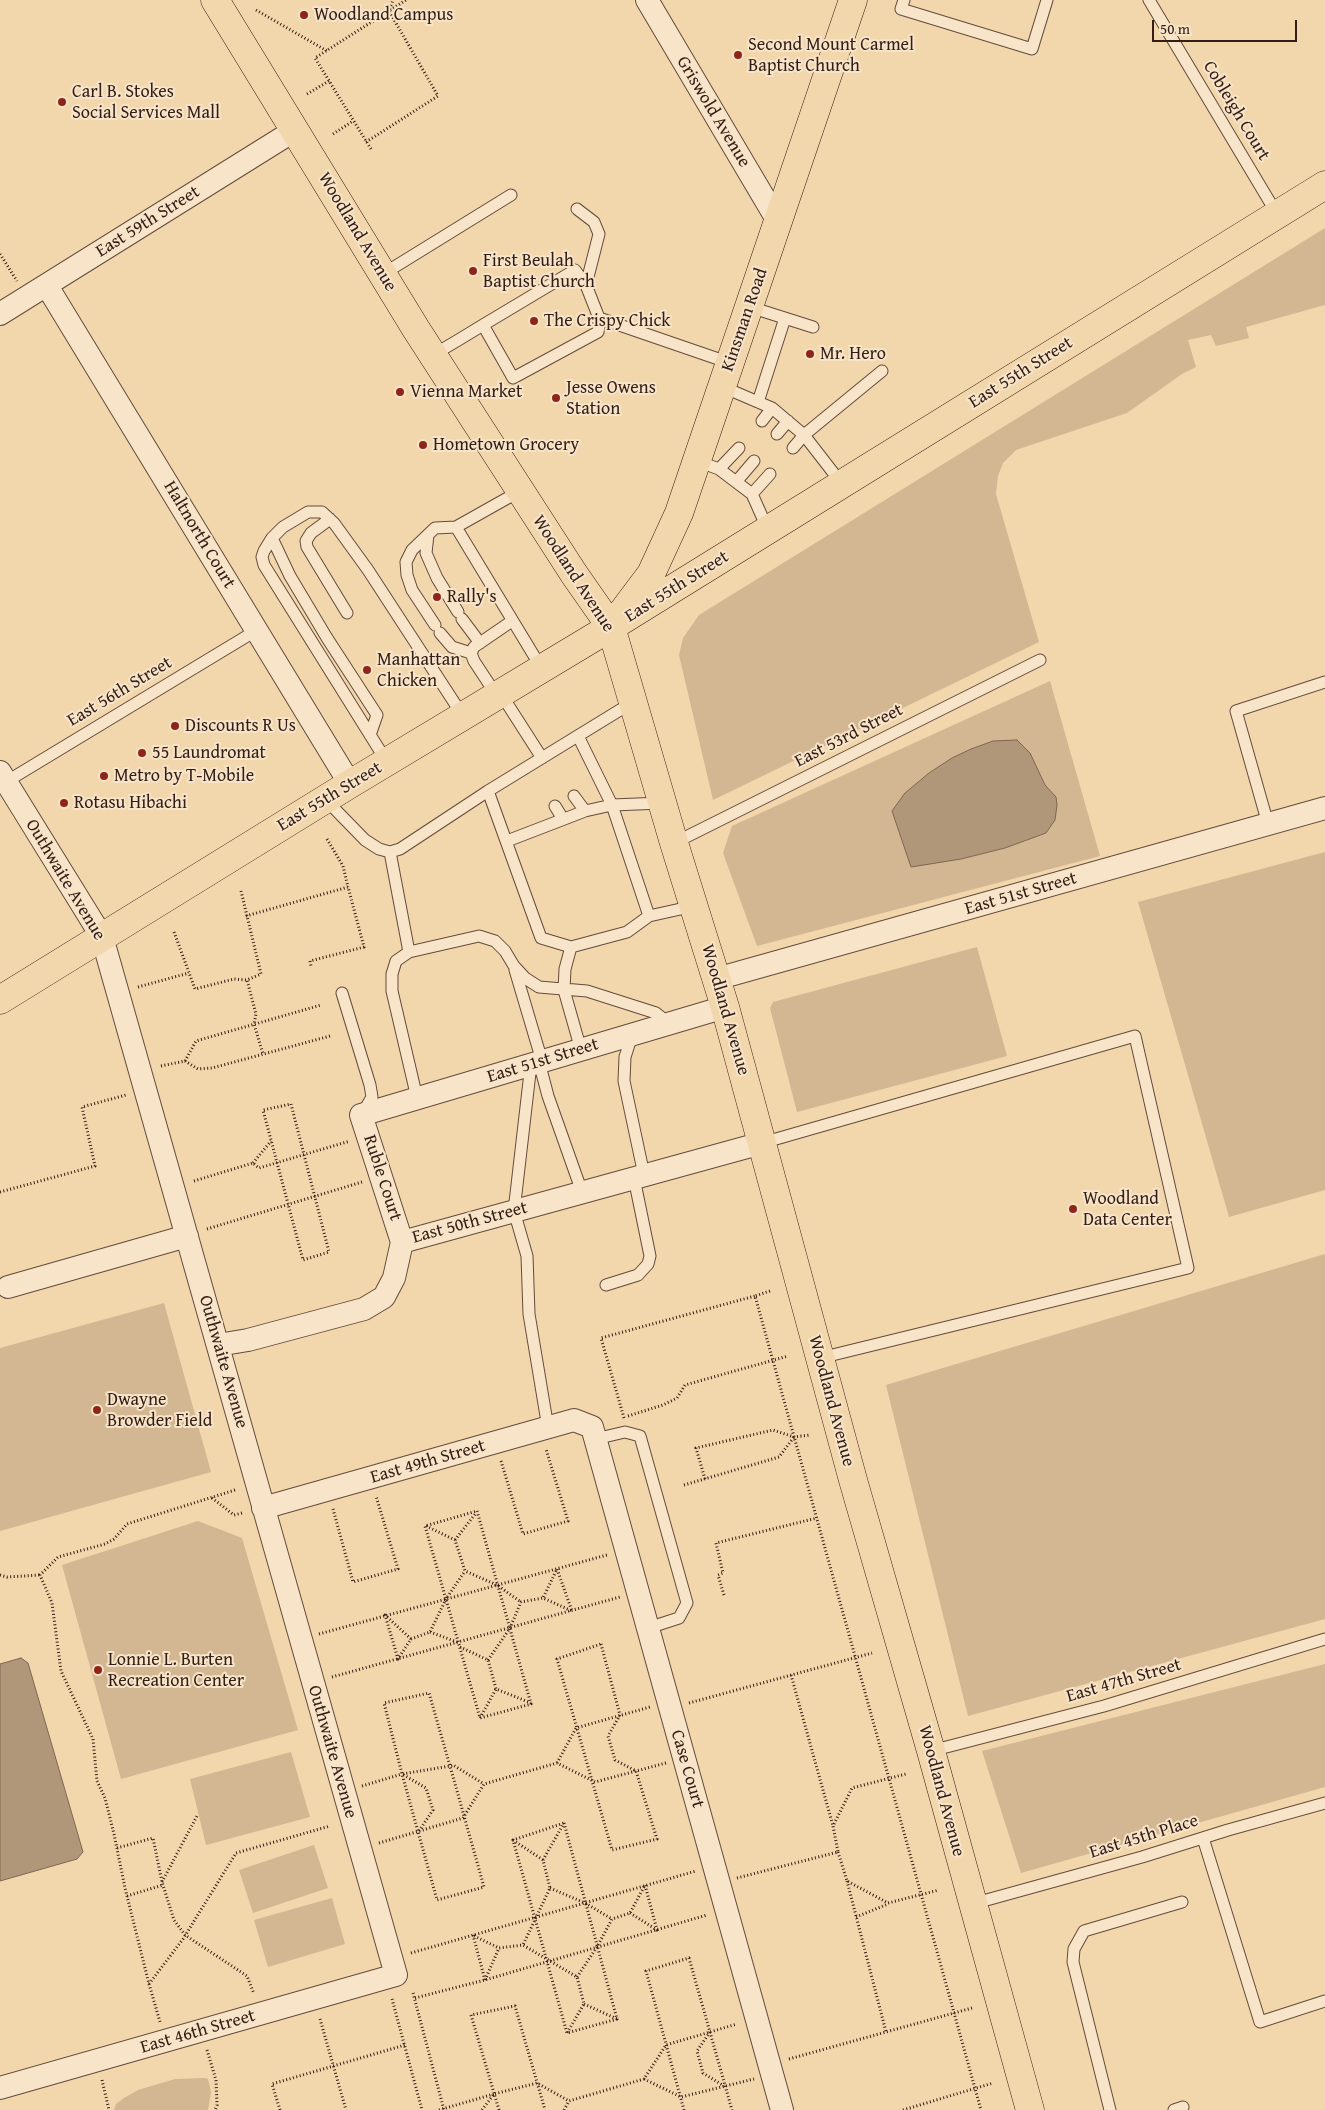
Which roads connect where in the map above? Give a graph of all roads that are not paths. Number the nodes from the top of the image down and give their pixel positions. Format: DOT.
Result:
graph roads {
  1 [pos="215,0"];
  2 [pos="647,0"];
  3 [pos="853,0"];
  4 [pos="904,0"];
  5 [pos="1047,0"];
  6 [pos="1148,0"];
  7 [pos="295,130"];
  8 [pos="1325,185"];
  9 [pos="511,195"];
  10 [pos="577,209"];
  11 [pos="1277,214"];
  12 [pos="779,223"];
  13 [pos="383,274"];
  14 [pos="586,285"];
  15 [pos="47,286"];
  16 [pos="750,307"];
  17 [pos="0,314"];
  18 [pos="599,318"];
  19 [pos="785,318"];
  20 [pos="483,325"];
  21 [pos="813,327"];
  22 [pos="433,355"];
  23 [pos="882,371"];
  24 [pos="726,375"];
  25 [pos="758,402"];
  26 [pos="772,408"];
  27 [pos="762,421"];
  28 [pos="788,421"];
  29 [pos="777,434"];
  30 [pos="804,435"];
  31 [pos="739,448"];
  32 [pos="793,448"];
  33 [pos="754,461"];
  34 [pos="708,465"];
  35 [pos="770,474"];
  36 [pos="736,482"];
  37 [pos="842,484"];
  38 [pos="520,491"];
  39 [pos="752,494"];
  40 [pos="330,518"];
  41 [pos="456,527"];
  42 [pos="768,530"];
  43 [pos="428,535"];
  44 [pos="272,538"];
  45 [pos="346,612"];
  46 [pos="512,621"];
  47 [pos="611,627"];
  48 [pos="257,630"];
  49 [pos="480,643"];
  50 [pos="471,653"];
  51 [pos="1040,660"];
  52 [pos="542,669"];
  53 [pos="1325,682"];
  54 [pos="499,695"];
  55 [pos="633,702"];
  56 [pos="463,716"];
  57 [pos="370,735"];
  58 [pos="578,736"];
  59 [pos="548,758"];
  60 [pos="387,762"];
  61 [pos="2,779"];
  62 [pos="350,784"];
  63 [pos="488,791"];
  64 [pos="574,796"];
  65 [pos="326,800"];
  66 [pos="662,802"];
  67 [pos="555,806"];
  68 [pos="612,806"];
  69 [pos="1325,808"];
  70 [pos="584,811"];
  71 [pos="562,819"];
  72 [pos="1268,824"];
  73 [pos="507,840"];
  74 [pos="674,843"];
  75 [pos="390,852"];
  76 [pos="694,906"];
  77 [pos="649,916"];
  78 [pos="102,937"];
  79 [pos="571,947"];
  80 [pos="409,952"];
  81 [pos="514,966"];
  82 [pos="716,979"];
  83 [pos="564,990"];
  84 [pos="342,993"];
  85 [pos="0,1000"];
  86 [pos="725,1007"];
  87 [pos="670,1024"];
  88 [pos="632,1035"];
  89 [pos="581,1050"];
  90 [pos="537,1063"];
  91 [pos="417,1098"];
  92 [pos="361,1115"];
  93 [pos="762,1143"];
  94 [pos="639,1177"];
  95 [pos="582,1192"];
  96 [pos="514,1211"];
  97 [pos="197,1233"];
  98 [pos="402,1242"];
  99 [pos="606,1285"];
  100 [pos="8,1287"];
  101 [pos="218,1345"];
  102 [pos="820,1358"];
  103 [pos="594,1433"];
  104 [pos="545,1434"];
  105 [pos="252,1511"];
  106 [pos="648,1628"];
  107 [pos="1325,1638"];
  108 [pos="931,1751"];
  109 [pos="1325,1803"];
  110 [pos="1203,1838"];
  111 [pos="1182,1902"];
  112 [pos="972,1904"];
  113 [pos="396,1975"];
  114 [pos="1325,2001"];
  115 [pos="0,2088"];
  116 [pos="782,2110"];
  117 [pos="1030,2110"];
  118 [pos="1110,2110"];
  1 -- 7 [label="main road, Woodland Avenue"];
  2 -- 12 [label="street, Griswold Avenue"];
  3 -- 12 [label="main road, Kinsman Road"];
  4 -- 5 [label="lane"];
  6 -- 11 [label="lane, Cobleigh Court"];
  7 -- 13 [label="main road, Woodland Avenue"];
  7 -- 15 [label="street, East 59th Street"];
  8 -- 11 [label="main road, East 55th Street"];
  9 -- 13 [label="lane"];
  10 -- 14 [label="lane"];
  11 -- 37 [label="main road, East 55th Street"];
  12 -- 16 [label="main road, Kinsman Road"];
  13 -- 22 [label="main road, Woodland Avenue"];
  14 -- 18 [label="lane"];
  14 -- 20 [label="lane"];
  15 -- 17 [label="street, East 59th Street"];
  15 -- 48 [label="street, Haltnorth Court"];
  16 -- 19 [label="lane"];
  16 -- 24 [label="main road, Kinsman Road"];
  18 -- 20 [label="lane"];
  18 -- 24 [label="lane"];
  19 -- 21 [label="lane"];
  19 -- 25 [label="lane"];
  20 -- 22 [label="lane"];
  22 -- 38 [label="main road, Woodland Avenue"];
  23 -- 30 [label="lane"];
  24 -- 25 [label="lane"];
  24 -- 34 [label="main road, Kinsman Road"];
  25 -- 26 [label="lane"];
  26 -- 27 [label="lane"];
  26 -- 28 [label="lane"];
  28 -- 29 [label="lane"];
  28 -- 30 [label="lane"];
  30 -- 32 [label="lane"];
  30 -- 37 [label="lane"];
  31 -- 34 [label="lane"];
  33 -- 36 [label="lane"];
  34 -- 36 [label="lane"];
  34 -- 47 [label="main road, Kinsman Road"];
  35 -- 39 [label="lane"];
  36 -- 39 [label="lane"];
  37 -- 42 [label="main road, East 55th Street"];
  38 -- 41 [label="lane"];
  38 -- 47 [label="main road, Woodland Avenue"];
  39 -- 42 [label="lane"];
  40 -- 44 [label="lane"];
  40 -- 45 [label="lane"];
  40 -- 56 [label="lane"];
  41 -- 43 [label="lane"];
  41 -- 46 [label="lane"];
  42 -- 47 [label="main road, East 55th Street"];
  43 -- 49 [label="lane"];
  43 -- 50 [label="lane"];
  44 -- 57 [label="lane"];
  44 -- 57 [label="lane"];
  46 -- 49 [label="lane"];
  46 -- 52 [label="lane"];
  47 -- 52 [label="main road, East 55th Street"];
  47 -- 55 [label="main road, Woodland Avenue"];
  48 -- 61 [label="lane, East 56th Street"];
  48 -- 62 [label="street, Haltnorth Court"];
  49 -- 50 [label="lane"];
  50 -- 54 [label="lane"];
  51 -- 74 [label="lane, East 53rd Street"];
  52 -- 54 [label="main road, East 55th Street"];
  53 -- 72 [label="lane"];
  54 -- 56 [label="main road, East 55th Street"];
  54 -- 59 [label="lane"];
  55 -- 58 [label="lane"];
  55 -- 66 [label="main road, Woodland Avenue"];
  56 -- 60 [label="main road, East 55th Street"];
  57 -- 60 [label="lane"];
  58 -- 59 [label="lane"];
  58 -- 68 [label="lane"];
  59 -- 63 [label="lane"];
  60 -- 62 [label="main road, East 55th Street"];
  61 -- 78 [label="street, Outhwaite Avenue"];
  62 -- 65 [label="main road, East 55th Street"];
  63 -- 73 [label="lane"];
  63 -- 75 [label="lane"];
  64 -- 70 [label="lane"];
  65 -- 75 [label="lane"];
  65 -- 78 [label="main road, East 55th Street"];
  66 -- 68 [label="lane"];
  66 -- 74 [label="main road, Woodland Avenue"];
  67 -- 71 [label="lane"];
  68 -- 70 [label="lane"];
  68 -- 77 [label="lane"];
  69 -- 72 [label="street, East 51st Street"];
  70 -- 71 [label="lane"];
  71 -- 73 [label="lane"];
  72 -- 82 [label="street, East 51st Street"];
  73 -- 79 [label="lane"];
  74 -- 76 [label="main road, Woodland Avenue"];
  75 -- 80 [label="lane"];
  76 -- 77 [label="lane"];
  76 -- 82 [label="main road, Woodland Avenue"];
  77 -- 79 [label="lane"];
  78 -- 85 [label="main road, East 55th Street"];
  78 -- 97 [label="street, Outhwaite Avenue"];
  79 -- 83 [label="lane"];
  80 -- 81 [label="lane"];
  80 -- 91 [label="lane"];
  81 -- 83 [label="lane"];
  81 -- 90 [label="lane"];
  82 -- 86 [label="main road, Woodland Avenue"];
  83 -- 87 [label="lane"];
  83 -- 89 [label="lane"];
  84 -- 92 [label="lane"];
  86 -- 87 [label="street, East 51st Street"];
  86 -- 93 [label="main road, Woodland Avenue"];
  87 -- 88 [label="street, East 51st Street"];
  88 -- 89 [label="street, East 51st Street"];
  88 -- 94 [label="lane"];
  89 -- 90 [label="street, East 51st Street"];
  90 -- 91 [label="street, East 51st Street"];
  90 -- 95 [label="lane"];
  90 -- 96 [label="lane"];
  91 -- 92 [label="street, East 51st Street"];
  92 -- 98 [label="street, Ruble Court"];
  93 -- 94 [label="street, East 50th Street"];
  93 -- 102 [label="main road, Woodland Avenue"];
  93 -- 102 [label="lane"];
  94 -- 95 [label="street, East 50th Street"];
  94 -- 99 [label="lane"];
  95 -- 96 [label="street, East 50th Street"];
  96 -- 98 [label="street, East 50th Street"];
  96 -- 104 [label="lane"];
  97 -- 100 [label="street"];
  97 -- 101 [label="street, Outhwaite Avenue"];
  98 -- 101 [label="street, East 50th Street"];
  101 -- 105 [label="street, Outhwaite Avenue"];
  102 -- 108 [label="main road, Woodland Avenue"];
  103 -- 104 [label="street, East 49th Street"];
  103 -- 106 [label="street, Case Court"];
  103 -- 106 [label="lane"];
  104 -- 105 [label="street, East 49th Street"];
  105 -- 113 [label="street, Outhwaite Avenue"];
  106 -- 116 [label="street, Case Court"];
  107 -- 108 [label="lane, East 47th Street"];
  108 -- 112 [label="main road, Woodland Avenue"];
  109 -- 110 [label="lane, East 45th Place"];
  110 -- 112 [label="lane, East 45th Place"];
  110 -- 114 [label="lane"];
  111 -- 118 [label="lane"];
  112 -- 117 [label="main road, Woodland Avenue"];
  113 -- 115 [label="street, East 46th Street"];
}
